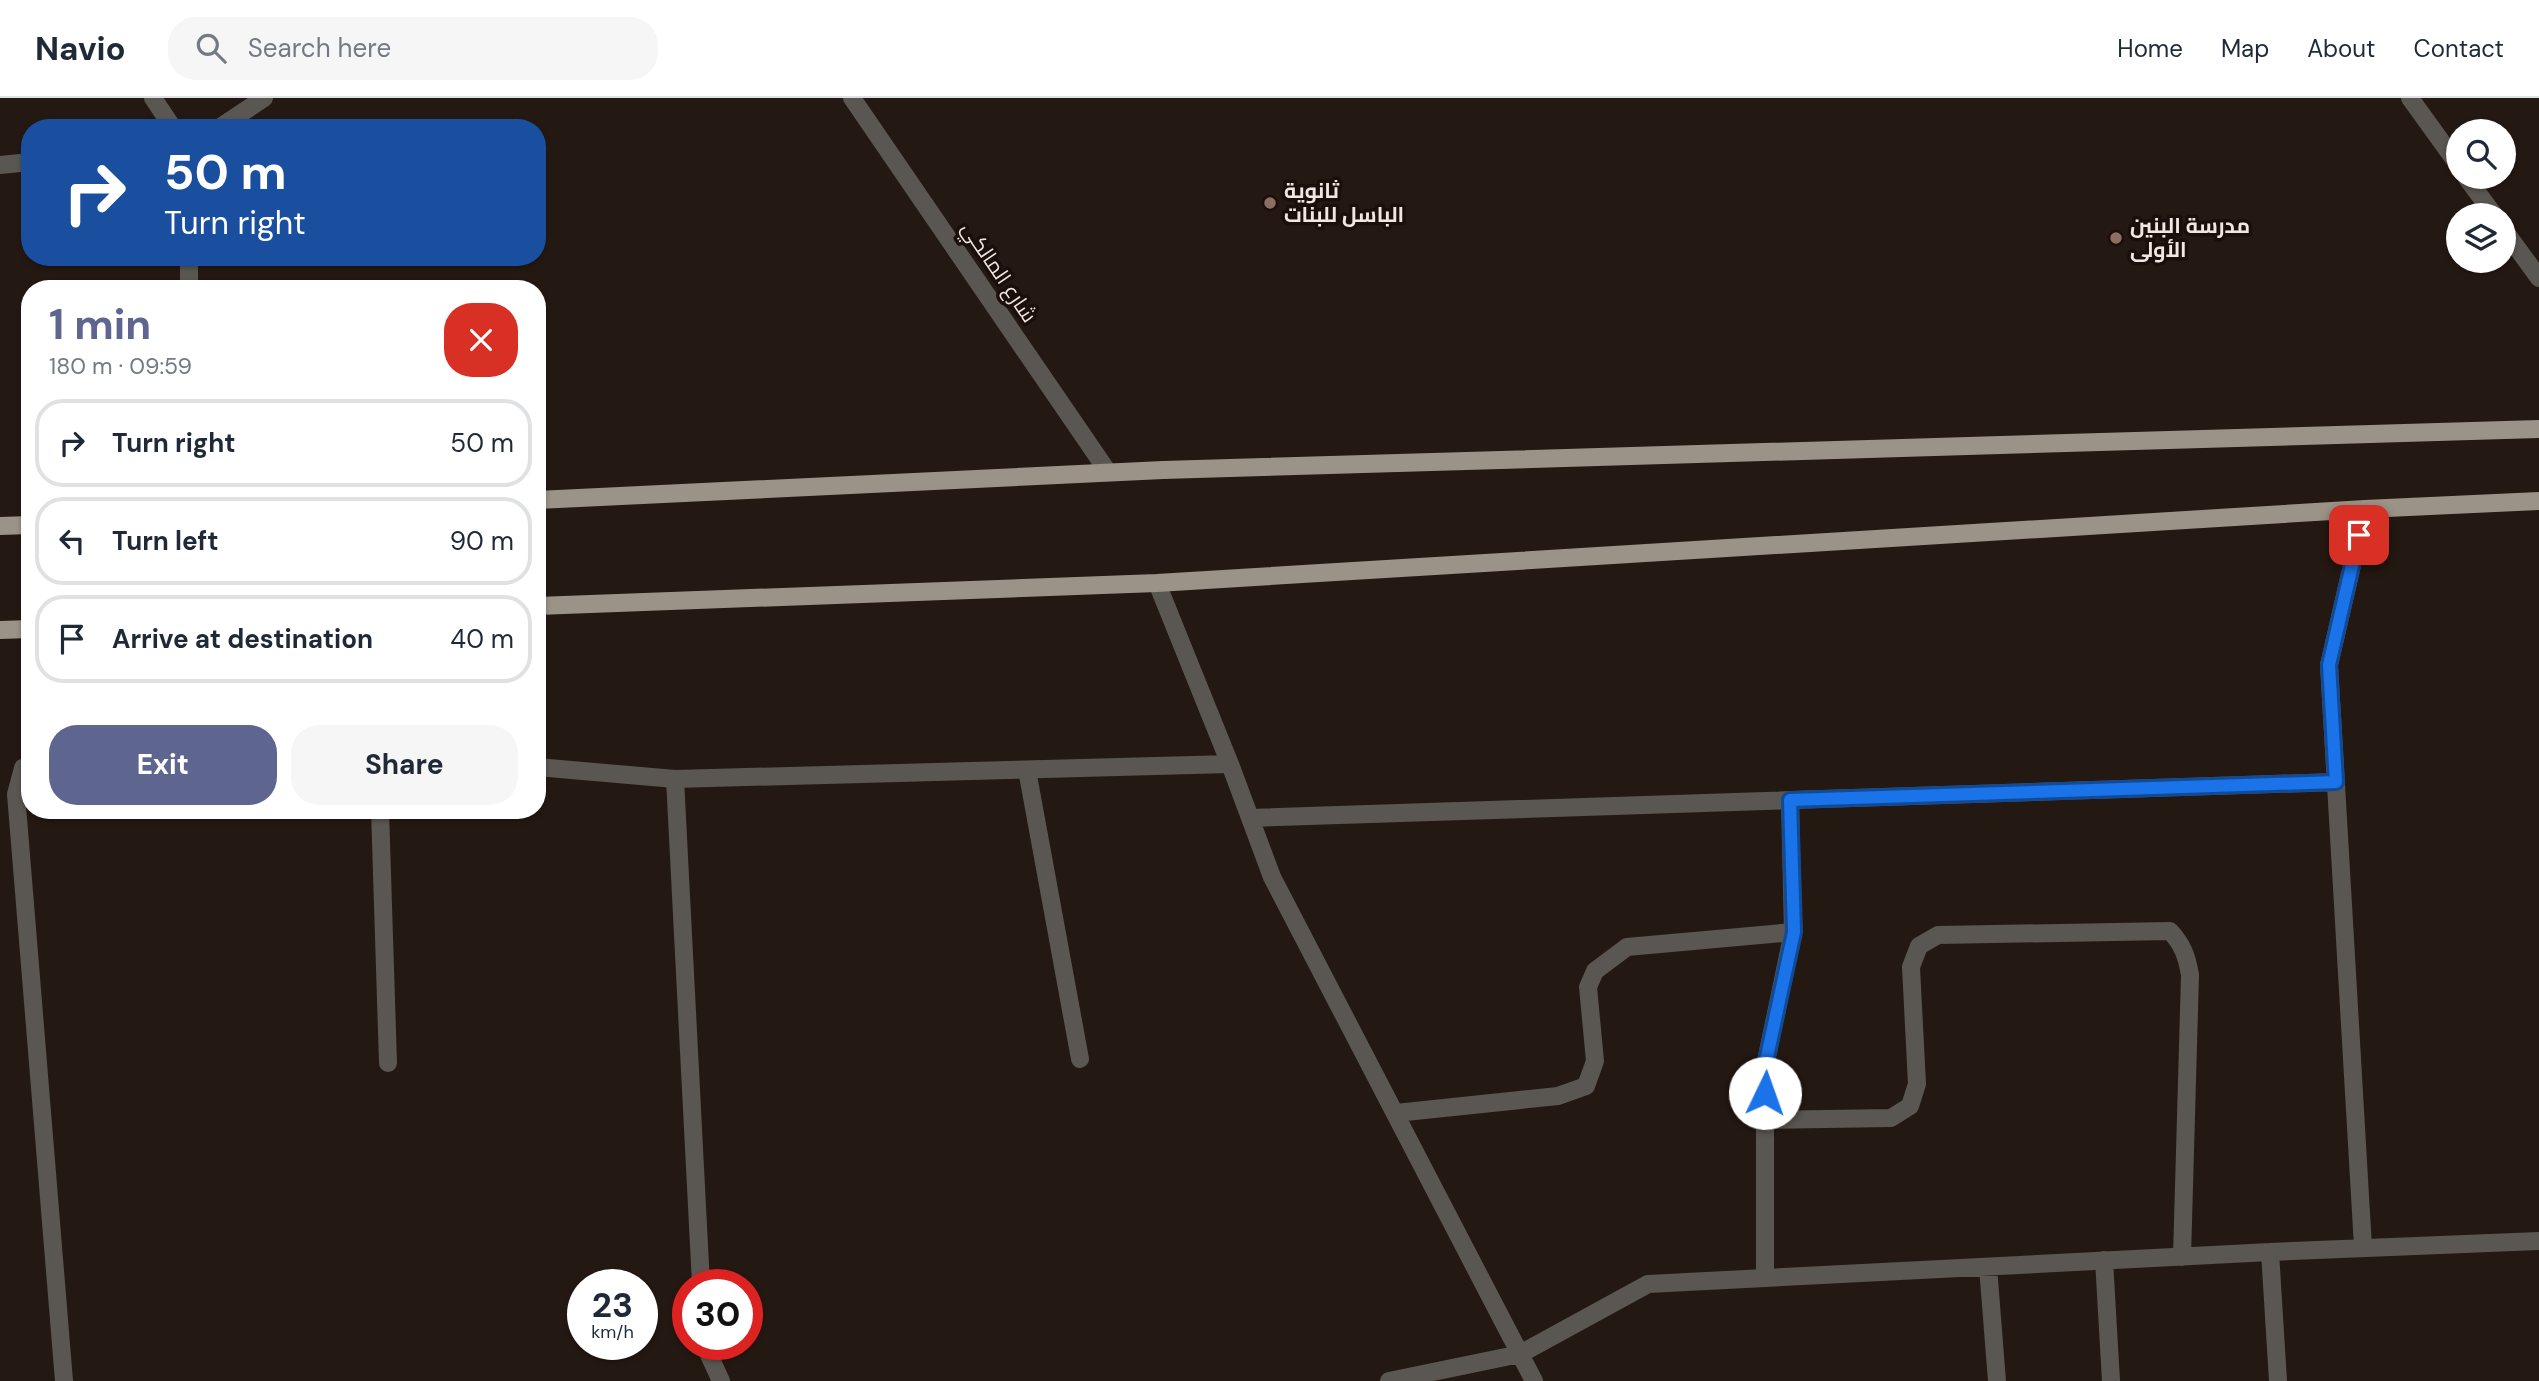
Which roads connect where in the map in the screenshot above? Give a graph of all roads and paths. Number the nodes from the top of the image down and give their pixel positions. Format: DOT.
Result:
graph roads {
  1 [pos="153,98"];
  2 [pos="264,98"];
  3 [pos="852,98"];
  4 [pos="2410,98"];
  5 [pos="167,119"];
  6 [pos="232,119"];
  7 [pos="2446,148"];
  8 [pos="21,163"];
  9 [pos="0,165"];
  10 [pos="2516,246"];
  11 [pos="2539,278"];
  12 [pos="2539,429"];
  13 [pos="1108,472"];
  14 [pos="546,500"];
  15 [pos="2539,501"];
  16 [pos="2365,509"];
  17 [pos="21,525"];
  18 [pos="0,526"];
  19 [pos="1157,583"];
  20 [pos="546,606"];
  21 [pos="21,630"];
  22 [pos="0,631"];
  23 [pos="1230,764"];
  24 [pos="546,768"];
  25 [pos="1027,769"];
  26 [pos="21,775"];
  27 [pos="675,779"];
  28 [pos="2336,782"];
  29 [pos="1790,800"];
  30 [pos="1251,818"];
  31 [pos="380,819"];
  32 [pos="1794,932"];
  33 [pos="1080,1059"];
  34 [pos="388,1063"];
  35 [pos="1396,1113"];
  36 [pos="1765,1121"];
  37 [pos="2539,1241"];
  38 [pos="2363,1247"];
  39 [pos="2270,1251"];
  40 [pos="2182,1256"];
  41 [pos="2104,1260"];
  42 [pos="1988,1266"];
  43 [pos="700,1269"];
  44 [pos="1765,1278"];
  45 [pos="1520,1354"];
  46 [pos="711,1360"];
  47 [pos="64,1381"];
  48 [pos="721,1381"];
  49 [pos="1389,1381"];
  50 [pos="1534,1381"];
  51 [pos="1997,1381"];
  52 [pos="2111,1381"];
  53 [pos="2278,1381"];
  1 -- 5 [label="street"];
  2 -- 6 [label="street"];
  3 -- 13 [label="street, شارع المالكي"];
  4 -- 7 [label="street"];
  8 -- 9 [label="street"];
  10 -- 11 [label="street"];
  12 -- 13 [label="main road"];
  13 -- 14 [label="main road"];
  15 -- 16 [label="main road"];
  16 -- 19 [label="main road"];
  16 -- 28 [label="street"];
  17 -- 18 [label="main road"];
  19 -- 20 [label="main road"];
  19 -- 23 [label="street"];
  21 -- 22 [label="main road"];
  23 -- 25 [label="street"];
  23 -- 30 [label="street"];
  24 -- 27 [label="street"];
  25 -- 27 [label="street"];
  25 -- 33 [label="street"];
  26 -- 47 [label="street"];
  27 -- 43 [label="street"];
  28 -- 29 [label="street"];
  28 -- 38 [label="street"];
  29 -- 30 [label="street"];
  29 -- 32 [label="street"];
  30 -- 35 [label="street"];
  31 -- 34 [label="street"];
  32 -- 35 [label="street"];
  32 -- 36 [label="street"];
  35 -- 45 [label="street"];
  36 -- 40 [label="street"];
  36 -- 44 [label="street"];
  37 -- 38 [label="street"];
  38 -- 39 [label="street"];
  39 -- 40 [label="street"];
  39 -- 53 [label="street"];
  40 -- 41 [label="street"];
  41 -- 42 [label="street"];
  41 -- 52 [label="street"];
  42 -- 44 [label="street"];
  42 -- 51 [label="street"];
  44 -- 45 [label="street"];
  45 -- 49 [label="street"];
  45 -- 50 [label="street"];
  46 -- 48 [label="street"];
}
